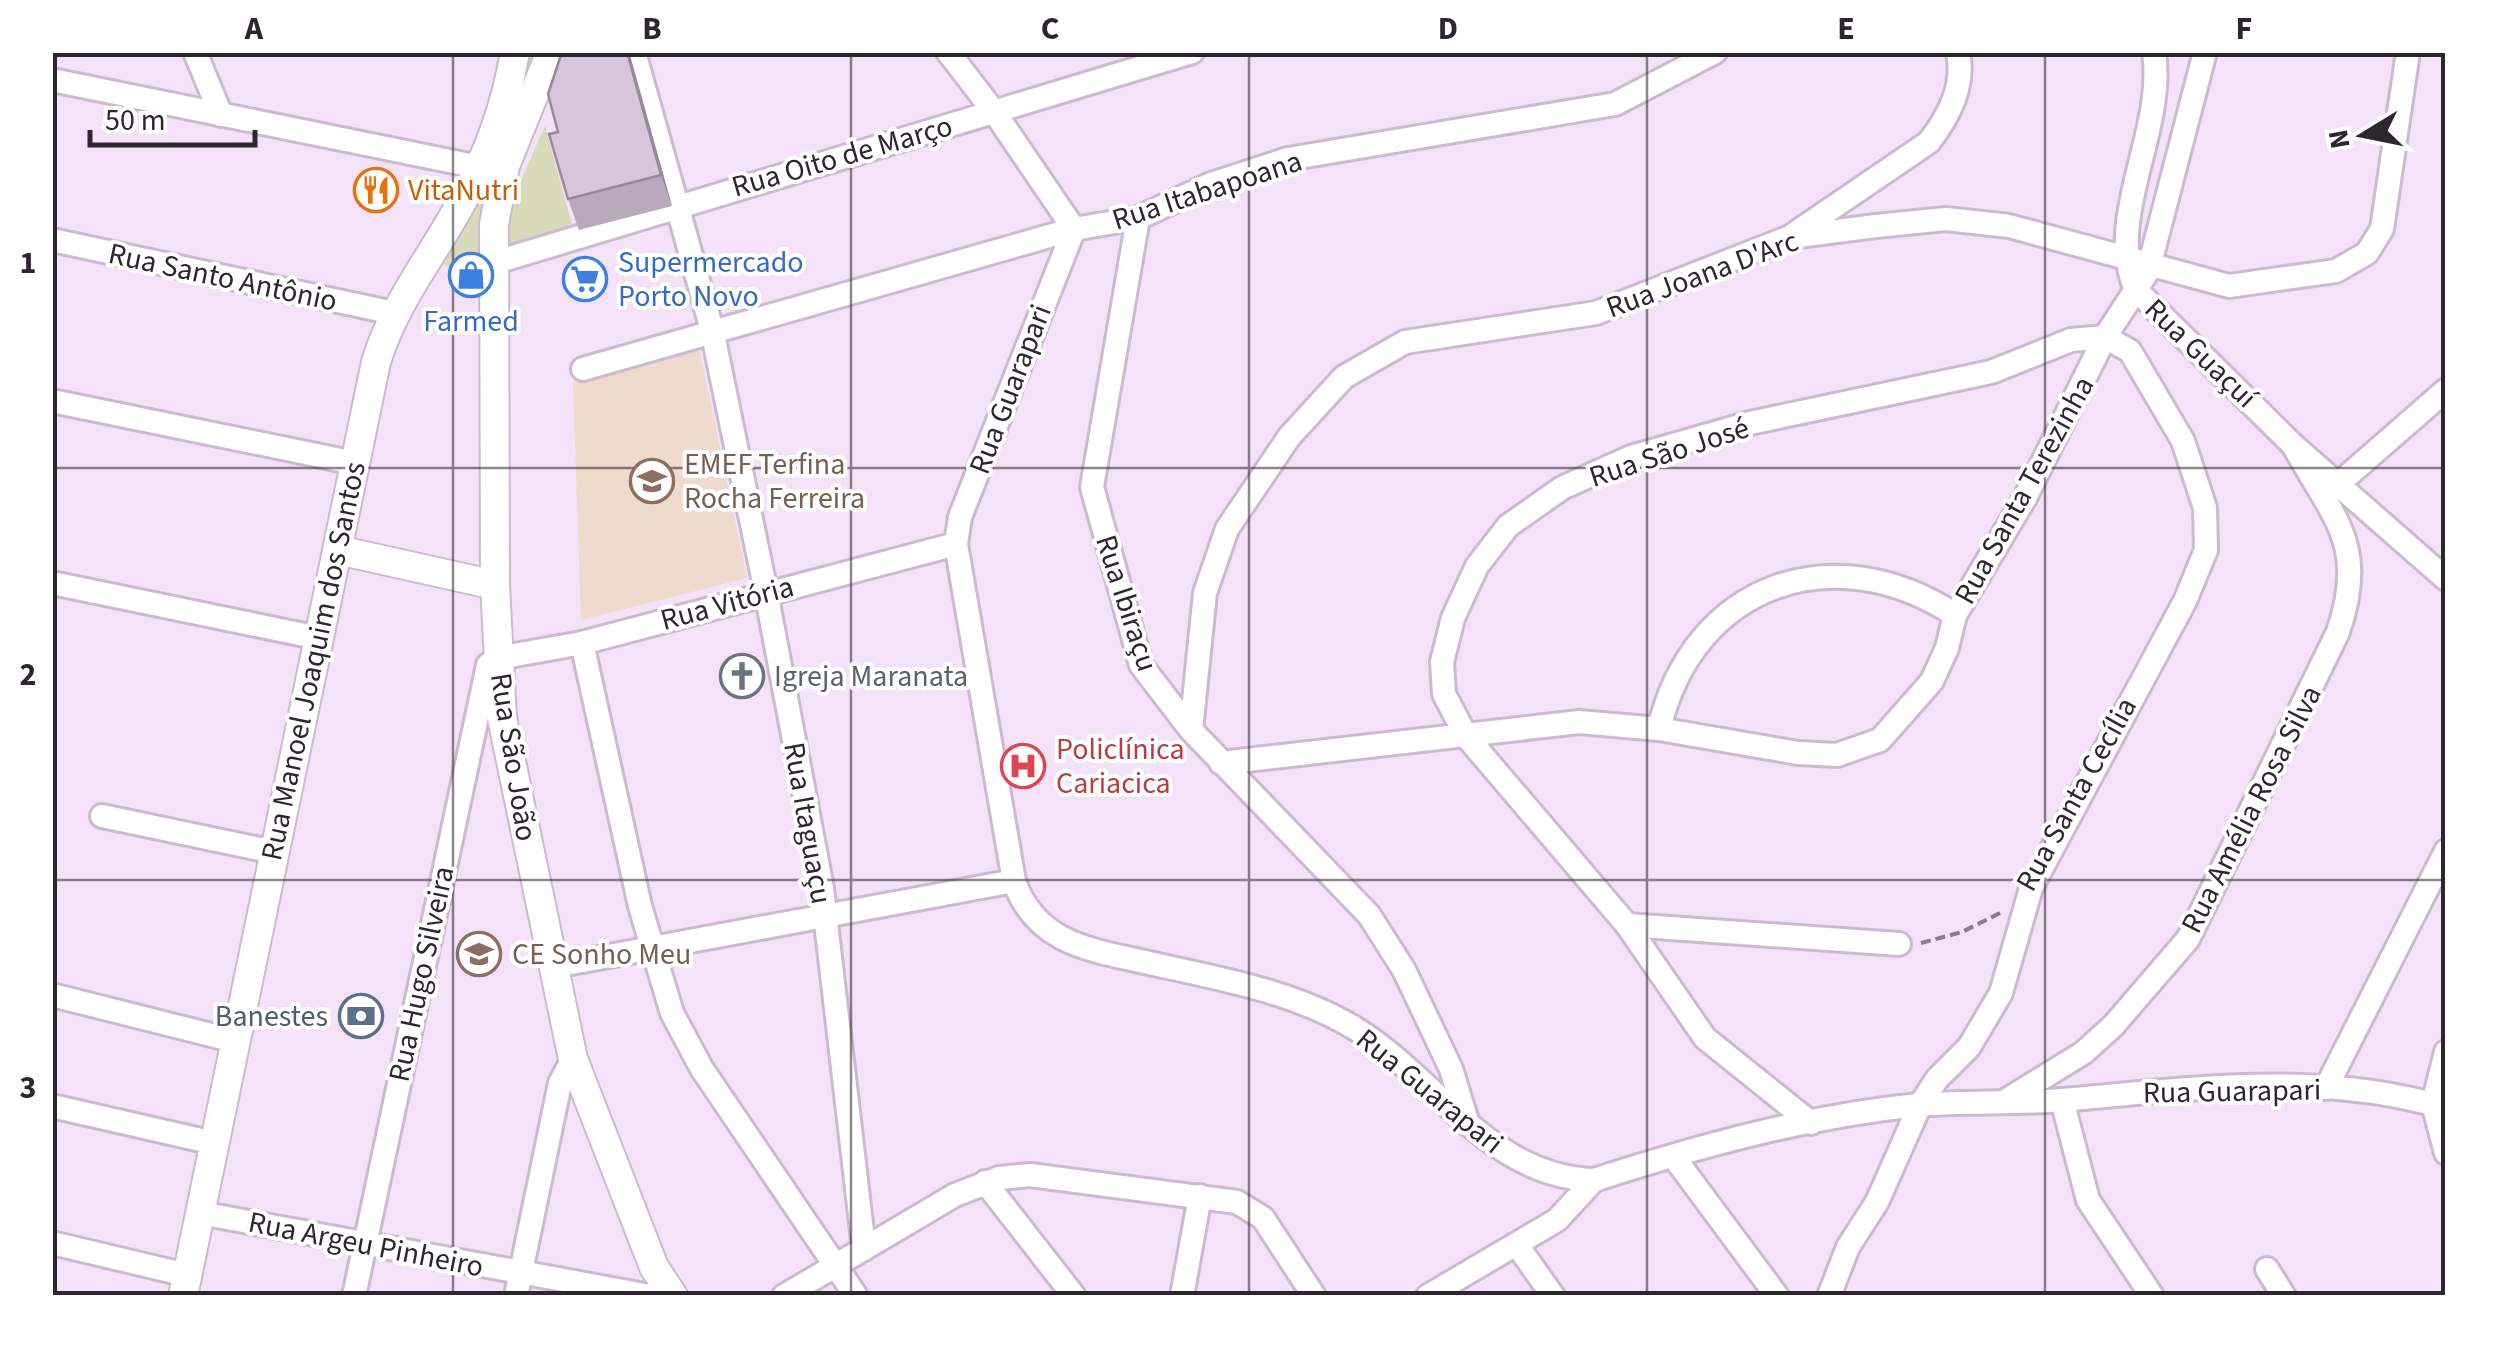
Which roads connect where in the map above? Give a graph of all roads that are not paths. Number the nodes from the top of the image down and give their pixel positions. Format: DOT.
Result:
graph roads {
  1 [pos="196,52"];
  2 [pos="515,52"];
  3 [pos="552,52"];
  4 [pos="634,52"];
  5 [pos="948,52"];
  6 [pos="1192,52"];
  7 [pos="1958,52"];
  8 [pos="2154,52"];
  9 [pos="2205,52"];
  10 [pos="2408,52"];
  11 [pos="1714,53"];
  12 [pos="52,80"];
  13 [pos="995,112"];
  14 [pos="221,115"];
  15 [pos="478,167"];
  16 [pos="678,204"];
  17 [pos="1138,218"];
  18 [pos="1074,229"];
  19 [pos="1790,237"];
  20 [pos="52,240"];
  21 [pos="2126,261"];
  22 [pos="493,262"];
  23 [pos="2149,268"];
  24 [pos="2136,290"];
  25 [pos="394,313"];
  26 [pos="712,330"];
  27 [pos="2105,338"];
  28 [pos="583,369"];
  29 [pos="2446,390"];
  30 [pos="52,402"];
  31 [pos="2293,445"];
  32 [pos="354,463"];
  33 [pos="2337,485"];
  34 [pos="956,544"];
  35 [pos="338,550"];
  36 [pos="2446,578"];
  37 [pos="52,583"];
  38 [pos="495,585"];
  39 [pos="766,592"];
  40 [pos="1955,616"];
  41 [pos="318,638"];
  42 [pos="582,643"];
  43 [pos="498,658"];
  44 [pos="1658,729"];
  45 [pos="1191,730"];
  46 [pos="1466,736"];
  47 [pos="1222,763"];
  48 [pos="102,816"];
  49 [pos="2446,851"];
  50 [pos="274,852"];
  51 [pos="1014,881"];
  52 [pos="826,919"];
  53 [pos="1626,925"];
  54 [pos="1898,944"];
  55 [pos="650,948"];
  56 [pos="556,966"];
  57 [pos="52,995"];
  58 [pos="235,1041"];
  59 [pos="2446,1052"];
  60 [pos="572,1059"];
  61 [pos="2326,1088"];
  62 [pos="2062,1100"];
  63 [pos="1920,1105"];
  64 [pos="1997,1105"];
  65 [pos="52,1106"];
  66 [pos="2439,1106"];
  67 [pos="1810,1123"];
  68 [pos="1468,1124"];
  69 [pos="214,1143"];
  70 [pos="2446,1153"];
  71 [pos="1673,1156"];
  72 [pos="1594,1180"];
  73 [pos="985,1182"];
  74 [pos="1200,1196"];
  75 [pos="200,1212"];
  76 [pos="52,1243"];
  77 [pos="365,1244"];
  78 [pos="1517,1245"];
  79 [pos="864,1249"];
  80 [pos="834,1266"];
  81 [pos="2267,1269"];
  82 [pos="518,1284"];
  83 [pos="185,1285"];
  84 [pos="354,1296"];
  85 [pos="650,1296"];
  86 [pos="673,1296"];
  87 [pos="784,1296"];
  88 [pos="856,1296"];
  89 [pos="1074,1296"];
  90 [pos="1182,1296"];
  91 [pos="1314,1296"];
  92 [pos="1428,1296"];
  93 [pos="1553,1296"];
  94 [pos="1777,1296"];
  95 [pos="1829,1296"];
  96 [pos="2152,1296"];
  97 [pos="2284,1296"];
  1 -- 14 [label="street"];
  2 -- 15 [label="main road, Rua Manoel Joaquim dos Santos"];
  3 -- 22 [label="main road, Rua São João"];
  4 -- 16 [label="street, Rua Itaguaçu"];
  5 -- 13 [label="street"];
  6 -- 13 [label="street, Rua Oito de Março"];
  7 -- 19 [label="street"];
  8 -- 21 [label="street, Rua Guaçuí"];
  9 -- 23 [label="street, Rua Santa Terezinha"];
  10 -- 23 [label="street, Rua Joana D'Arc"];
  11 -- 17 [label="street, Rua Itabapoana"];
  12 -- 14 [label="street"];
  13 -- 16 [label="street, Rua Oito de Março"];
  13 -- 18 [label="street"];
  14 -- 15 [label="street"];
  15 -- 25 [label="main road, Rua Manoel Joaquim dos Santos"];
  16 -- 22 [label="street, Rua Oito de Março"];
  16 -- 26 [label="street, Rua Itaguaçu"];
  17 -- 18 [label="street, Rua Itabapoana"];
  17 -- 45 [label="street, Rua Ibiraçu"];
  18 -- 26 [label="street, Rua Itabapoana"];
  18 -- 34 [label="street, Rua Guarapari"];
  19 -- 21 [label="street, Rua Joana D'Arc"];
  19 -- 45 [label="street, Rua Joana D'Arc"];
  20 -- 25 [label="street, Rua Santo Antônio"];
  21 -- 23 [label="street, Rua Joana D'Arc"];
  21 -- 24 [label="street, Rua Guaçuí"];
  22 -- 38 [label="main road, Rua São João"];
  23 -- 24 [label="street, Rua Santa Terezinha"];
  24 -- 27 [label="street, Rua Santa Terezinha"];
  24 -- 31 [label="street, Rua Guaçuí"];
  25 -- 32 [label="main road, Rua Manoel Joaquim dos Santos"];
  26 -- 28 [label="street, Rua Itabapoana"];
  26 -- 39 [label="street, Rua Itaguaçu"];
  27 -- 40 [label="street, Rua Santa Terezinha"];
  27 -- 46 [label="street, Rua São José"];
  27 -- 63 [label="street, Rua Santa Cecília"];
  29 -- 33 [label="street"];
  30 -- 32 [label="street"];
  31 -- 33 [label="street, Rua Guaçuí"];
  31 -- 64 [label="street, Rua Amélia Rosa Silva"];
  32 -- 35 [label="main road, Rua Manoel Joaquim dos Santos"];
  33 -- 36 [label="street, Rua Guaçuí"];
  34 -- 39 [label="street, Rua Vitória"];
  34 -- 51 [label="street, Rua Guarapari"];
  35 -- 38 [label="main road"];
  35 -- 41 [label="main road, Rua Manoel Joaquim dos Santos"];
  37 -- 41 [label="street"];
  38 -- 43 [label="main road, Rua São João"];
  39 -- 42 [label="street, Rua Vitória"];
  39 -- 52 [label="street, Rua Itaguaçu"];
  40 -- 44 [label="street, Rua Santa Terezinha"];
  40 -- 44 [label="street"];
  41 -- 50 [label="main road, Rua Manoel Joaquim dos Santos"];
  42 -- 43 [label="street, Rua Vitória"];
  42 -- 55 [label="street"];
  43 -- 56 [label="main road, Rua São João"];
  43 -- 77 [label="street, Rua Hugo Silveira"];
  44 -- 46 [label="street, Rua Santa Terezinha"];
  45 -- 47 [label="street, Rua Ibiraçu"];
  46 -- 47 [label="street, Rua Santa Terezinha"];
  46 -- 53 [label="street, Rua São José"];
  47 -- 68 [label="street, Rua Ibiraçu"];
  48 -- 50 [label="street"];
  49 -- 61 [label="street"];
  50 -- 58 [label="main road, Rua Manoel Joaquim dos Santos"];
  51 -- 52 [label="street"];
  51 -- 68 [label="street, Rua Guarapari"];
  52 -- 55 [label="street"];
  52 -- 79 [label="street, Rua Itaguaçu"];
  53 -- 54 [label="street"];
  53 -- 67 [label="street, Rua São José"];
  55 -- 56 [label="street"];
  55 -- 80 [label="street"];
  56 -- 60 [label="main road, Rua São João"];
  57 -- 58 [label="street"];
  58 -- 69 [label="main road, Rua Manoel Joaquim dos Santos"];
  59 -- 66 [label="street"];
  60 -- 82 [label="street"];
  60 -- 86 [label="main road, Rua São João"];
  61 -- 62 [label="street, Rua Guarapari"];
  61 -- 66 [label="street, Rua Guarapari"];
  62 -- 64 [label="street, Rua Guarapari"];
  62 -- 96 [label="street"];
  63 -- 64 [label="street, Rua Guarapari"];
  63 -- 67 [label="street, Rua Guarapari"];
  63 -- 95 [label="street"];
  65 -- 69 [label="street"];
  66 -- 70 [label="street"];
  67 -- 71 [label="street, Rua Guarapari"];
  68 -- 72 [label="street, Rua Guarapari"];
  69 -- 75 [label="main road, Rua Manoel Joaquim dos Santos"];
  71 -- 72 [label="street, Rua Guarapari"];
  71 -- 94 [label="street"];
  72 -- 78 [label="street"];
  73 -- 74 [label="street"];
  73 -- 79 [label="street"];
  73 -- 89 [label="street"];
  74 -- 90 [label="street"];
  74 -- 91 [label="street"];
  75 -- 77 [label="street, Rua Argeu Pinheiro"];
  75 -- 83 [label="main road, Rua Manoel Joaquim dos Santos"];
  76 -- 83 [label="street"];
  77 -- 82 [label="street, Rua Argeu Pinheiro"];
  77 -- 84 [label="street, Rua Hugo Silveira"];
  78 -- 92 [label="street"];
  78 -- 93 [label="street"];
  79 -- 80 [label="street"];
  80 -- 87 [label="street"];
  80 -- 88 [label="street"];
  81 -- 97 [label="street"];
  82 -- 85 [label="street, Rua Argeu Pinheiro"];
}
